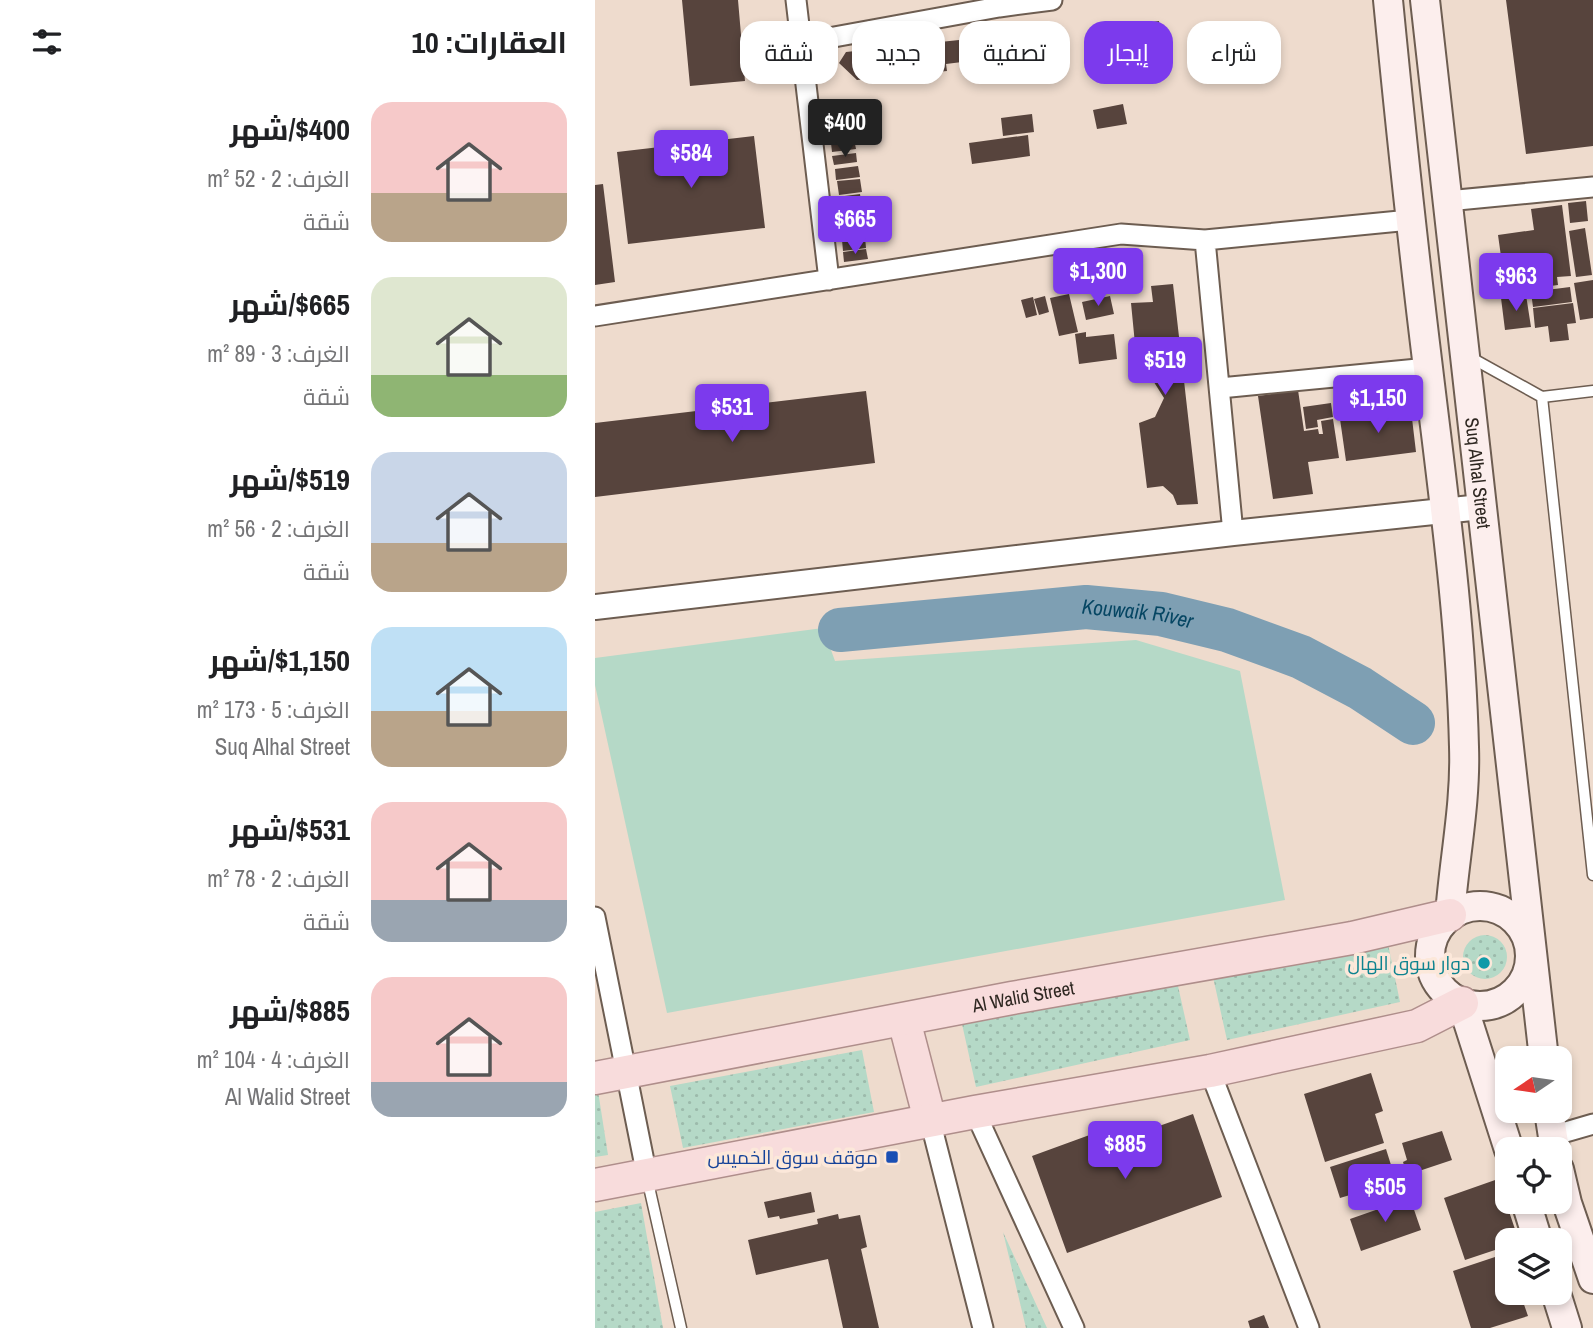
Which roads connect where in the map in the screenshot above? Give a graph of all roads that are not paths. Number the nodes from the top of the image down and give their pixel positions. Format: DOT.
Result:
graph roads {
  1 [pos="796,0"];
  2 [pos="1052,0"];
  3 [pos="1388,0"];
  4 [pos="1425,0"];
  5 [pos="1000,4"];
  6 [pos="798,21"];
  7 [pos="838,36"];
  8 [pos="806,84"];
  9 [pos="1593,187"];
  10 [pos="1447,201"];
  11 [pos="1410,220"];
  12 [pos="1205,240"];
  13 [pos="829,280"];
  14 [pos="595,316"];
  15 [pos="1465,354"];
  16 [pos="1427,368"];
  17 [pos="1220,388"];
  18 [pos="1593,391"];
  19 [pos="1542,397"];
  20 [pos="1481,507"];
  21 [pos="1445,510"];
  22 [pos="1233,533"];
  23 [pos="595,607"];
  24 [pos="1593,875"];
  25 [pos="1450,915"];
  26 [pos="595,916"];
  27 [pos="1530,946"];
  28 [pos="1462,1003"];
  29 [pos="904,1020"];
  30 [pos="1542,1046"];
  31 [pos="1210,1071"];
  32 [pos="626,1072"];
  33 [pos="595,1078"];
  34 [pos="975,1112"];
  35 [pos="930,1121"];
  36 [pos="1593,1124"];
  37 [pos="1552,1132"];
  38 [pos="1505,1137"];
  39 [pos="646,1176"];
  40 [pos="595,1185"];
  41 [pos="1571,1214"];
  42 [pos="1593,1279"];
  43 [pos="1560,1305"];
  44 [pos="681,1328"];
  45 [pos="983,1328"];
  46 [pos="1074,1328"];
  47 [pos="1309,1328"];
  48 [pos="1567,1328"];
  1 -- 6 [label="street"];
  2 -- 5 [label="street"];
  3 -- 11 [label="main road, Suq Alhal Street"];
  4 -- 10 [label="main road, Suq Alhal Street"];
  5 -- 7 [label="street"];
  8 -- 13 [label="street"];
  9 -- 10 [label="street"];
  10 -- 15 [label="main road, Suq Alhal Street"];
  11 -- 12 [label="street"];
  11 -- 16 [label="main road, Suq Alhal Street"];
  12 -- 13 [label="street"];
  12 -- 17 [label="street"];
  13 -- 14 [label="street"];
  15 -- 19 [label="lane"];
  15 -- 20 [label="main road, Suq Alhal Street"];
  16 -- 17 [label="street"];
  16 -- 21 [label="main road, Suq Alhal Street"];
  17 -- 22 [label="street"];
  18 -- 19 [label="lane"];
  19 -- 24 [label="lane"];
  20 -- 21 [label="street"];
  20 -- 27 [label="main road, Suq Alhal Street"];
  21 -- 22 [label="street"];
  21 -- 25 [label="main road, Suq Alhal Street"];
  22 -- 23 [label="street"];
  25 -- 27 [label="main road"];
  25 -- 28 [label="main road"];
  25 -- 29 [label="main road, Al Walid Street"];
  26 -- 32 [label="street"];
  27 -- 28 [label="main road"];
  27 -- 30 [label="main road"];
  28 -- 31 [label="main road"];
  28 -- 38 [label="main road"];
  29 -- 32 [label="main road, Al Walid Street"];
  29 -- 35 [label="main road"];
  31 -- 34 [label="main road"];
  31 -- 47 [label="street"];
  32 -- 33 [label="main road, Al Walid Street"];
  32 -- 39 [label="street"];
  34 -- 35 [label="main road"];
  34 -- 46 [label="street"];
  35 -- 39 [label="main road"];
  35 -- 45 [label="street"];
  36 -- 37 [label="street"];
  39 -- 40 [label="main road"];
  39 -- 44 [label="lane"];
  41 -- 42 [label="main road"];
  43 -- 48 [label="main road"];
}
